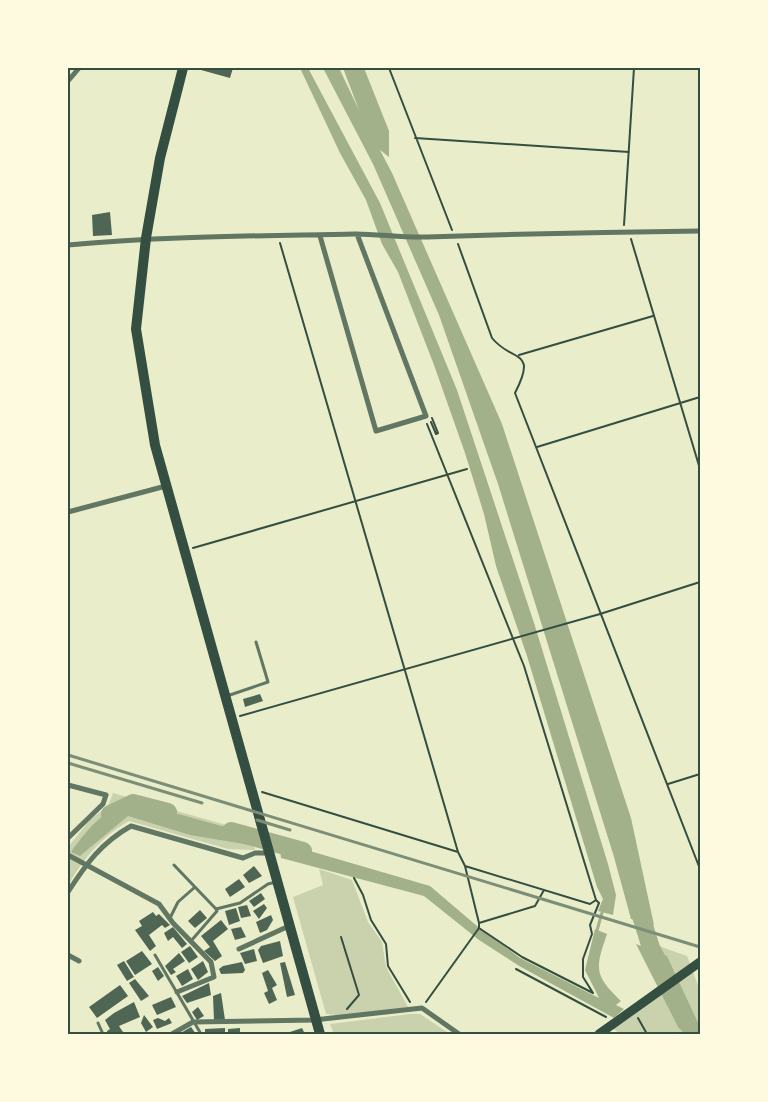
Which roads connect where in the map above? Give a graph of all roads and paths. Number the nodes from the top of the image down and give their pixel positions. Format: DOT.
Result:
graph roads {
  1 [pos="79,68"];
  2 [pos="183,68"];
  3 [pos="389,68"];
  4 [pos="634,68"];
  5 [pos="68,80"];
  6 [pos="416,138"];
  7 [pos="628,152"];
  8 [pos="626,231"];
  9 [pos="700,231"];
  10 [pos="357,234"];
  11 [pos="454,235"];
  12 [pos="278,236"];
  13 [pos="320,236"];
  14 [pos="146,238"];
  15 [pos="68,245"];
  16 [pos="654,316"];
  17 [pos="519,356"];
  18 [pos="700,397"];
  19 [pos="680,403"];
  20 [pos="426,416"];
  21 [pos="537,447"];
  22 [pos="467,468"];
  23 [pos="700,469"];
  24 [pos="447,474"];
  25 [pos="167,485"];
  26 [pos="355,501"];
  27 [pos="68,512"];
  28 [pos="185,550"];
  29 [pos="700,582"];
  30 [pos="600,614"];
  31 [pos="512,638"];
  32 [pos="256,642"];
  33 [pos="403,669"];
  34 [pos="226,696"];
  35 [pos="232,718"];
  36 [pos="700,774"];
  37 [pos="668,784"];
  38 [pos="68,785"];
  39 [pos="250,788"];
  40 [pos="68,838"];
  41 [pos="266,844"];
  42 [pos="458,852"];
  43 [pos="68,854"];
  44 [pos="86,864"];
  45 [pos="174,865"];
  46 [pos="466,866"];
  47 [pos="700,870"];
  48 [pos="354,878"];
  49 [pos="276,882"];
  50 [pos="195,886"];
  51 [pos="544,890"];
  52 [pos="68,892"];
  53 [pos="596,900"];
  54 [pos="216,909"];
  55 [pos="169,918"];
  56 [pos="480,923"];
  57 [pos="288,926"];
  58 [pos="479,928"];
  59 [pos="341,937"];
  60 [pos="191,942"];
  61 [pos="239,949"];
  62 [pos="68,955"];
  63 [pos="155,955"];
  64 [pos="79,961"];
  65 [pos="700,962"];
  66 [pos="516,969"];
  67 [pos="177,992"];
  68 [pos="422,1008"];
  69 [pos="635,1008"];
  70 [pos="413,1009"];
  71 [pos="347,1016"];
  72 [pos="314,1020"];
  73 [pos="98,1022"];
  74 [pos="193,1022"];
  75 [pos="612,1025"];
  76 [pos="103,1034"];
  77 [pos="172,1034"];
  78 [pos="200,1034"];
  79 [pos="320,1034"];
  80 [pos="459,1034"];
  81 [pos="599,1034"];
  82 [pos="647,1034"];
  1 -- 5 [label="street"];
  2 -- 14 [label="main road"];
  3 -- 6 [label="path"];
  4 -- 7 [label="path"];
  6 -- 7 [label="path"];
  6 -- 11 [label="path"];
  7 -- 8 [label="path"];
  8 -- 9 [label="street"];
  8 -- 11 [label="street"];
  8 -- 16 [label="path"];
  10 -- 11 [label="street"];
  10 -- 13 [label="street"];
  10 -- 20 [label="street"];
  11 -- 17 [label="path"];
  12 -- 13 [label="street"];
  12 -- 14 [label="street"];
  12 -- 26 [label="path"];
  13 -- 20 [label="street"];
  14 -- 15 [label="street"];
  14 -- 25 [label="main road"];
  16 -- 17 [label="path"];
  16 -- 19 [label="path"];
  17 -- 21 [label="path"];
  18 -- 19 [label="path"];
  19 -- 21 [label="path"];
  19 -- 23 [label="path"];
  20 -- 24 [label="path"];
  21 -- 30 [label="path"];
  22 -- 24 [label="path"];
  24 -- 26 [label="path"];
  24 -- 31 [label="path"];
  25 -- 27 [label="street"];
  25 -- 28 [label="main road"];
  26 -- 28 [label="path"];
  26 -- 33 [label="path"];
  28 -- 34 [label="main road"];
  29 -- 30 [label="path"];
  30 -- 31 [label="path"];
  30 -- 37 [label="path"];
  31 -- 33 [label="path"];
  31 -- 53 [label="path"];
  32 -- 34 [label="lane"];
  33 -- 35 [label="path"];
  33 -- 42 [label="path"];
  34 -- 35 [label="main road"];
  35 -- 39 [label="main road"];
  36 -- 37 [label="path"];
  37 -- 47 [label="path"];
  38 -- 40 [label="street"];
  39 -- 41 [label="main road"];
  39 -- 42 [label="path"];
  41 -- 44 [label="street"];
  41 -- 49 [label="main road"];
  42 -- 46 [label="path"];
  43 -- 44 [label="street"];
  44 -- 52 [label="street"];
  44 -- 55 [label="street"];
  45 -- 50 [label="lane"];
  46 -- 51 [label="path"];
  46 -- 56 [label="path"];
  48 -- 70 [label="path"];
  49 -- 54 [label="lane"];
  49 -- 57 [label="main road"];
  50 -- 54 [label="lane"];
  50 -- 55 [label="lane"];
  51 -- 53 [label="path"];
  51 -- 56 [label="path"];
  53 -- 58 [label="path"];
  54 -- 60 [label="lane"];
  55 -- 60 [label="street"];
  56 -- 58 [label="path"];
  57 -- 61 [label="street"];
  57 -- 72 [label="main road"];
  58 -- 68 [label="path"];
  59 -- 71 [label="path"];
  60 -- 67 [label="street"];
  62 -- 64 [label="street"];
  63 -- 67 [label="lane"];
  65 -- 69 [label="main road"];
  66 -- 75 [label="path"];
  67 -- 74 [label="lane"];
  68 -- 70 [label="street"];
  68 -- 80 [label="street"];
  69 -- 75 [label="main road"];
  69 -- 82 [label="path"];
  70 -- 71 [label="street"];
  71 -- 72 [label="street"];
  72 -- 74 [label="street"];
  72 -- 79 [label="main road"];
  73 -- 76 [label="lane"];
  74 -- 77 [label="street"];
  74 -- 78 [label="lane"];
  75 -- 81 [label="main road"];
}
